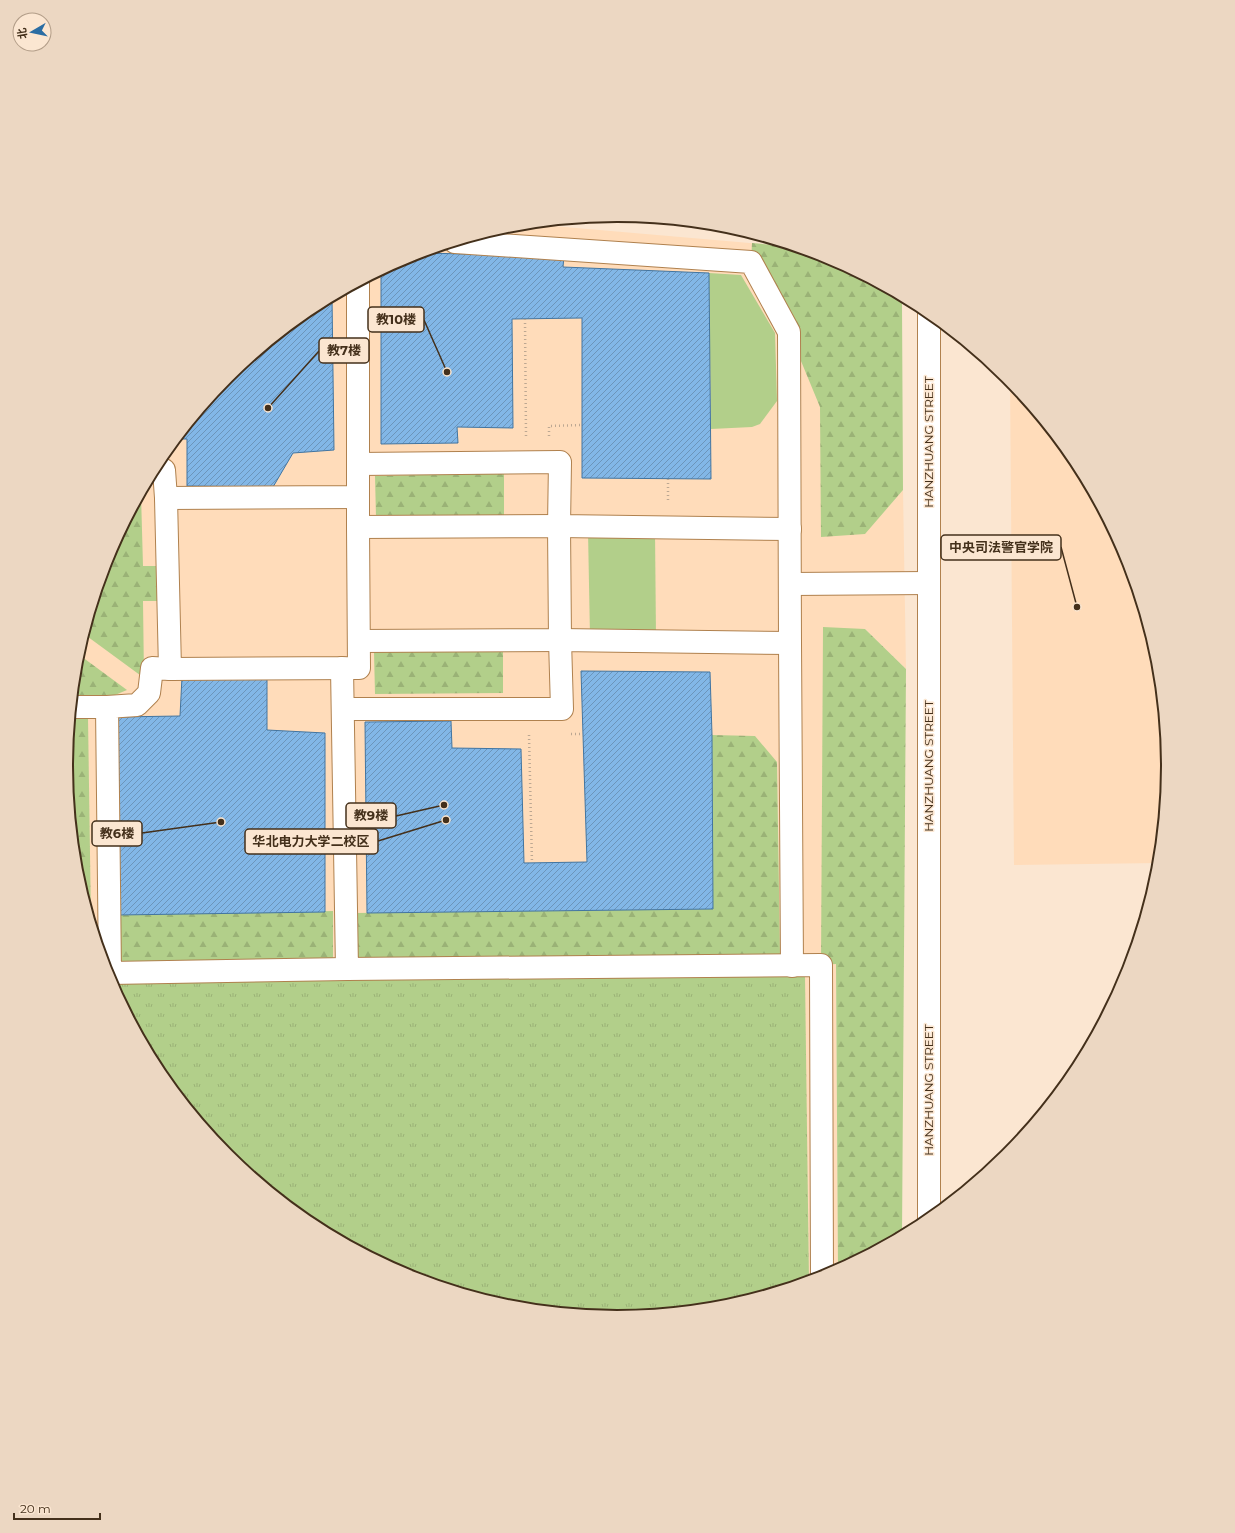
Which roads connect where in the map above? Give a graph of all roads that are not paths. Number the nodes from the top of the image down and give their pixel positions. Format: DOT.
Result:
graph roads {
  1 [pos="470,243"];
  2 [pos="358,288"];
  3 [pos="929,321"];
  4 [pos="358,464"];
  5 [pos="161,470"];
  6 [pos="358,497"];
  7 [pos="166,498"];
  8 [pos="559,526"];
  9 [pos="358,527"];
  10 [pos="790,529"];
  11 [pos="929,583"];
  12 [pos="790,584"];
  13 [pos="560,640"];
  14 [pos="359,641"];
  15 [pos="790,643"];
  16 [pos="342,668"];
  17 [pos="170,669"];
  18 [pos="77,707"];
  19 [pos="107,707"];
  20 [pos="343,709"];
  21 [pos="108,958"];
  22 [pos="792,966"];
  23 [pos="347,969"];
  24 [pos="113,973"];
  25 [pos="929,1212"];
  26 [pos="822,1271"];
  1 -- 10 [label="street"];
  2 -- 4 [label="street"];
  3 -- 11 [label="street, HANZHUANG STREET"];
  4 -- 6 [label="street"];
  4 -- 8 [label="street"];
  5 -- 7 [label="street"];
  6 -- 7 [label="street"];
  6 -- 9 [label="street"];
  7 -- 17 [label="street"];
  8 -- 9 [label="street"];
  8 -- 10 [label="street"];
  8 -- 13 [label="street"];
  9 -- 14 [label="street"];
  10 -- 12 [label="street"];
  11 -- 12 [label="street"];
  11 -- 25 [label="street, HANZHUANG STREET"];
  12 -- 15 [label="street"];
  13 -- 14 [label="street"];
  13 -- 15 [label="street"];
  13 -- 20 [label="street"];
  14 -- 16 [label="street"];
  15 -- 22 [label="street"];
  16 -- 17 [label="street"];
  16 -- 20 [label="street"];
  17 -- 19 [label="street"];
  18 -- 19 [label="street"];
  19 -- 21 [label="street"];
  20 -- 23 [label="street"];
  22 -- 23 [label="street"];
  22 -- 26 [label="street"];
  23 -- 24 [label="street"];
}
